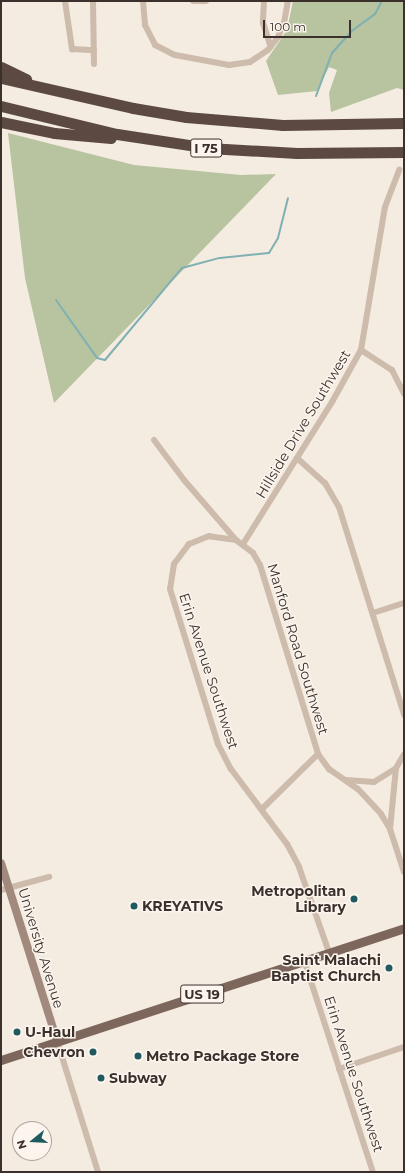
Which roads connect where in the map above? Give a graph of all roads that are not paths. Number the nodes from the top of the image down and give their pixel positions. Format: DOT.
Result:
graph roads {
  1 [pos="65,1"];
  2 [pos="93,1"];
  3 [pos="142,1"];
  4 [pos="193,1"];
  5 [pos="206,1"];
  6 [pos="264,1"];
  7 [pos="288,1"];
  8 [pos="271,46"];
  9 [pos="94,50"];
  10 [pos="94,64"];
  11 [pos="1,67"];
  12 [pos="1,78"];
  13 [pos="29,82"];
  14 [pos="1,106"];
  15 [pos="1,122"];
  16 [pos="404,123"];
  17 [pos="149,140"];
  18 [pos="404,152"];
  19 [pos="399,170"];
  20 [pos="361,350"];
  21 [pos="404,393"];
  22 [pos="154,440"];
  23 [pos="297,458"];
  24 [pos="236,540"];
  25 [pos="243,544"];
  26 [pos="404,603"];
  27 [pos="373,613"];
  28 [pos="404,715"];
  29 [pos="318,754"];
  30 [pos="404,754"];
  31 [pos="396,768"];
  32 [pos="345,780"];
  33 [pos="263,808"];
  34 [pos="390,829"];
  35 [pos="1,864"];
  36 [pos="404,872"];
  37 [pos="49,877"];
  38 [pos="5,889"];
  39 [pos="404,928"];
  40 [pos="328,952"];
  41 [pos="304,960"];
  42 [pos="57,1041"];
  43 [pos="404,1047"];
  44 [pos="1,1060"];
  45 [pos="339,1069"];
  46 [pos="98,1172"];
  47 [pos="372,1172"];
  1 -- 9 [label="street"];
  2 -- 9 [label="street"];
  3 -- 8 [label="street"];
  4 -- 5 [label="street"];
  6 -- 8 [label="street"];
  7 -- 8 [label="street"];
  9 -- 10 [label="street"];
  11 -- 13 [label="highway"];
  12 -- 13 [label="highway, I 75"];
  13 -- 16 [label="highway, I 75"];
  14 -- 17 [label="highway, I 75"];
  15 -- 17 [label="highway"];
  17 -- 18 [label="highway, I 75"];
  19 -- 20 [label="street, Hillside Drive Southwest"];
  20 -- 21 [label="street"];
  20 -- 23 [label="street, Hillside Drive Southwest"];
  22 -- 24 [label="street, Manford Road Southwest"];
  23 -- 25 [label="street, Hillside Drive Southwest"];
  23 -- 27 [label="street"];
  24 -- 25 [label="street, Manford Road Southwest"];
  24 -- 33 [label="street, Erin Avenue Southwest"];
  25 -- 29 [label="street, Manford Road Southwest"];
  26 -- 27 [label="street"];
  27 -- 28 [label="street"];
  29 -- 32 [label="street, Manford Road Southwest"];
  29 -- 33 [label="street"];
  30 -- 31 [label="street"];
  31 -- 32 [label="street"];
  31 -- 34 [label="street"];
  32 -- 34 [label="street, Manford Road Southwest"];
  33 -- 40 [label="street, Erin Avenue Southwest"];
  34 -- 36 [label="street, Manford Road Southwest"];
  35 -- 38 [label="main road, University Avenue"];
  37 -- 38 [label="street"];
  38 -- 42 [label="main road, University Avenue"];
  39 -- 40 [label="main road, US 19"];
  40 -- 41 [label="main road, US 19"];
  41 -- 42 [label="main road, US 19"];
  41 -- 45 [label="street, Erin Avenue Southwest"];
  42 -- 44 [label="main road, US 19"];
  42 -- 46 [label="street"];
  43 -- 45 [label="street"];
  45 -- 47 [label="street, Erin Avenue Southwest"];
}
